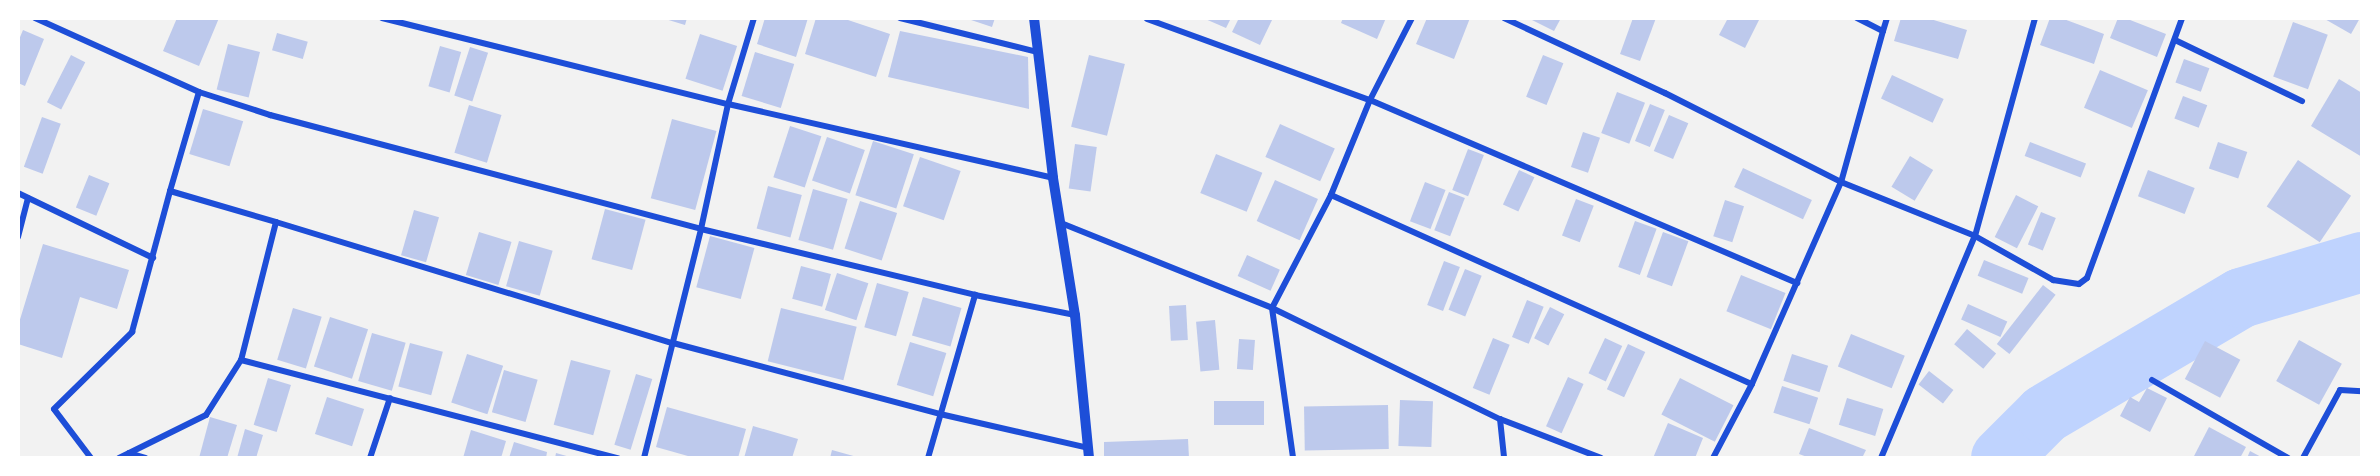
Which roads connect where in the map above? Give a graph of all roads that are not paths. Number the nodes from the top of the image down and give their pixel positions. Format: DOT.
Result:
graph roads {
  1 [pos="35,18"];
  2 [pos="382,18"];
  3 [pos="754,18"];
  4 [pos="900,18"];
  5 [pos="1034,18"];
  6 [pos="1412,18"];
  7 [pos="1504,18"];
  8 [pos="1857,18"];
  9 [pos="1887,18"];
  10 [pos="2035,18"];
  11 [pos="2182,18"];
  12 [pos="1147,19"];
  13 [pos="1883,31"];
  14 [pos="2175,40"];
  15 [pos="1037,52"];
  16 [pos="199,92"];
  17 [pos="1370,100"];
  18 [pos="2302,100"];
  19 [pos="728,104"];
  20 [pos="1053,178"];
  21 [pos="1841,182"];
  22 [pos="170,191"];
  23 [pos="18,193"];
  24 [pos="1331,195"];
  25 [pos="28,198"];
  26 [pos="276,222"];
  27 [pos="1061,223"];
  28 [pos="701,229"];
  29 [pos="1975,236"];
  30 [pos="18,237"];
  31 [pos="153,258"];
  32 [pos="1798,283"];
  33 [pos="975,295"];
  34 [pos="1272,308"];
  35 [pos="1075,315"];
  36 [pos="673,342"];
  37 [pos="241,360"];
  38 [pos="2152,380"];
  39 [pos="1752,384"];
  40 [pos="2362,391"];
  41 [pos="390,398"];
  42 [pos="940,414"];
  43 [pos="1500,419"];
  44 [pos="129,453"];
  45 [pos="1088,453"];
  46 [pos="91,458"];
  47 [pos="119,458"];
  48 [pos="145,458"];
  49 [pos="370,458"];
  50 [pos="618,458"];
  51 [pos="644,458"];
  52 [pos="928,458"];
  53 [pos="1293,458"];
  54 [pos="1504,458"];
  55 [pos="1601,458"];
  56 [pos="1713,458"];
  57 [pos="1881,458"];
  58 [pos="2288,458"];
  59 [pos="2303,458"];
  1 -- 16 [label="street"];
  2 -- 19 [label="street"];
  3 -- 19 [label="street"];
  4 -- 15 [label="street"];
  5 -- 15 [label="street"];
  6 -- 17 [label="street"];
  7 -- 21 [label="street"];
  8 -- 13 [label="street"];
  9 -- 13 [label="street"];
  10 -- 29 [label="street"];
  11 -- 14 [label="street"];
  12 -- 17 [label="street"];
  13 -- 21 [label="street"];
  14 -- 18 [label="street"];
  14 -- 29 [label="street"];
  15 -- 20 [label="street"];
  16 -- 22 [label="street"];
  16 -- 28 [label="street"];
  17 -- 24 [label="street"];
  17 -- 32 [label="street"];
  19 -- 20 [label="street"];
  19 -- 28 [label="street"];
  20 -- 27 [label="street"];
  21 -- 29 [label="street"];
  21 -- 32 [label="street"];
  22 -- 26 [label="street"];
  22 -- 31 [label="street"];
  23 -- 25 [label="street"];
  24 -- 34 [label="street"];
  24 -- 39 [label="street"];
  25 -- 30 [label="street"];
  25 -- 31 [label="street"];
  26 -- 36 [label="street"];
  26 -- 37 [label="street"];
  27 -- 34 [label="street"];
  27 -- 35 [label="street"];
  28 -- 33 [label="street"];
  28 -- 36 [label="street"];
  29 -- 57 [label="street"];
  31 -- 46 [label="street"];
  32 -- 39 [label="street"];
  33 -- 35 [label="street"];
  33 -- 42 [label="street"];
  34 -- 43 [label="street"];
  34 -- 53 [label="street"];
  35 -- 45 [label="street"];
  36 -- 42 [label="street"];
  36 -- 51 [label="street"];
  37 -- 41 [label="street"];
  37 -- 44 [label="street"];
  38 -- 58 [label="street"];
  39 -- 56 [label="street"];
  40 -- 59 [label="street"];
  41 -- 49 [label="street"];
  41 -- 50 [label="street"];
  42 -- 45 [label="street"];
  42 -- 52 [label="street"];
  43 -- 54 [label="street"];
  43 -- 55 [label="street"];
  44 -- 47 [label="street"];
  44 -- 48 [label="street"];
}
